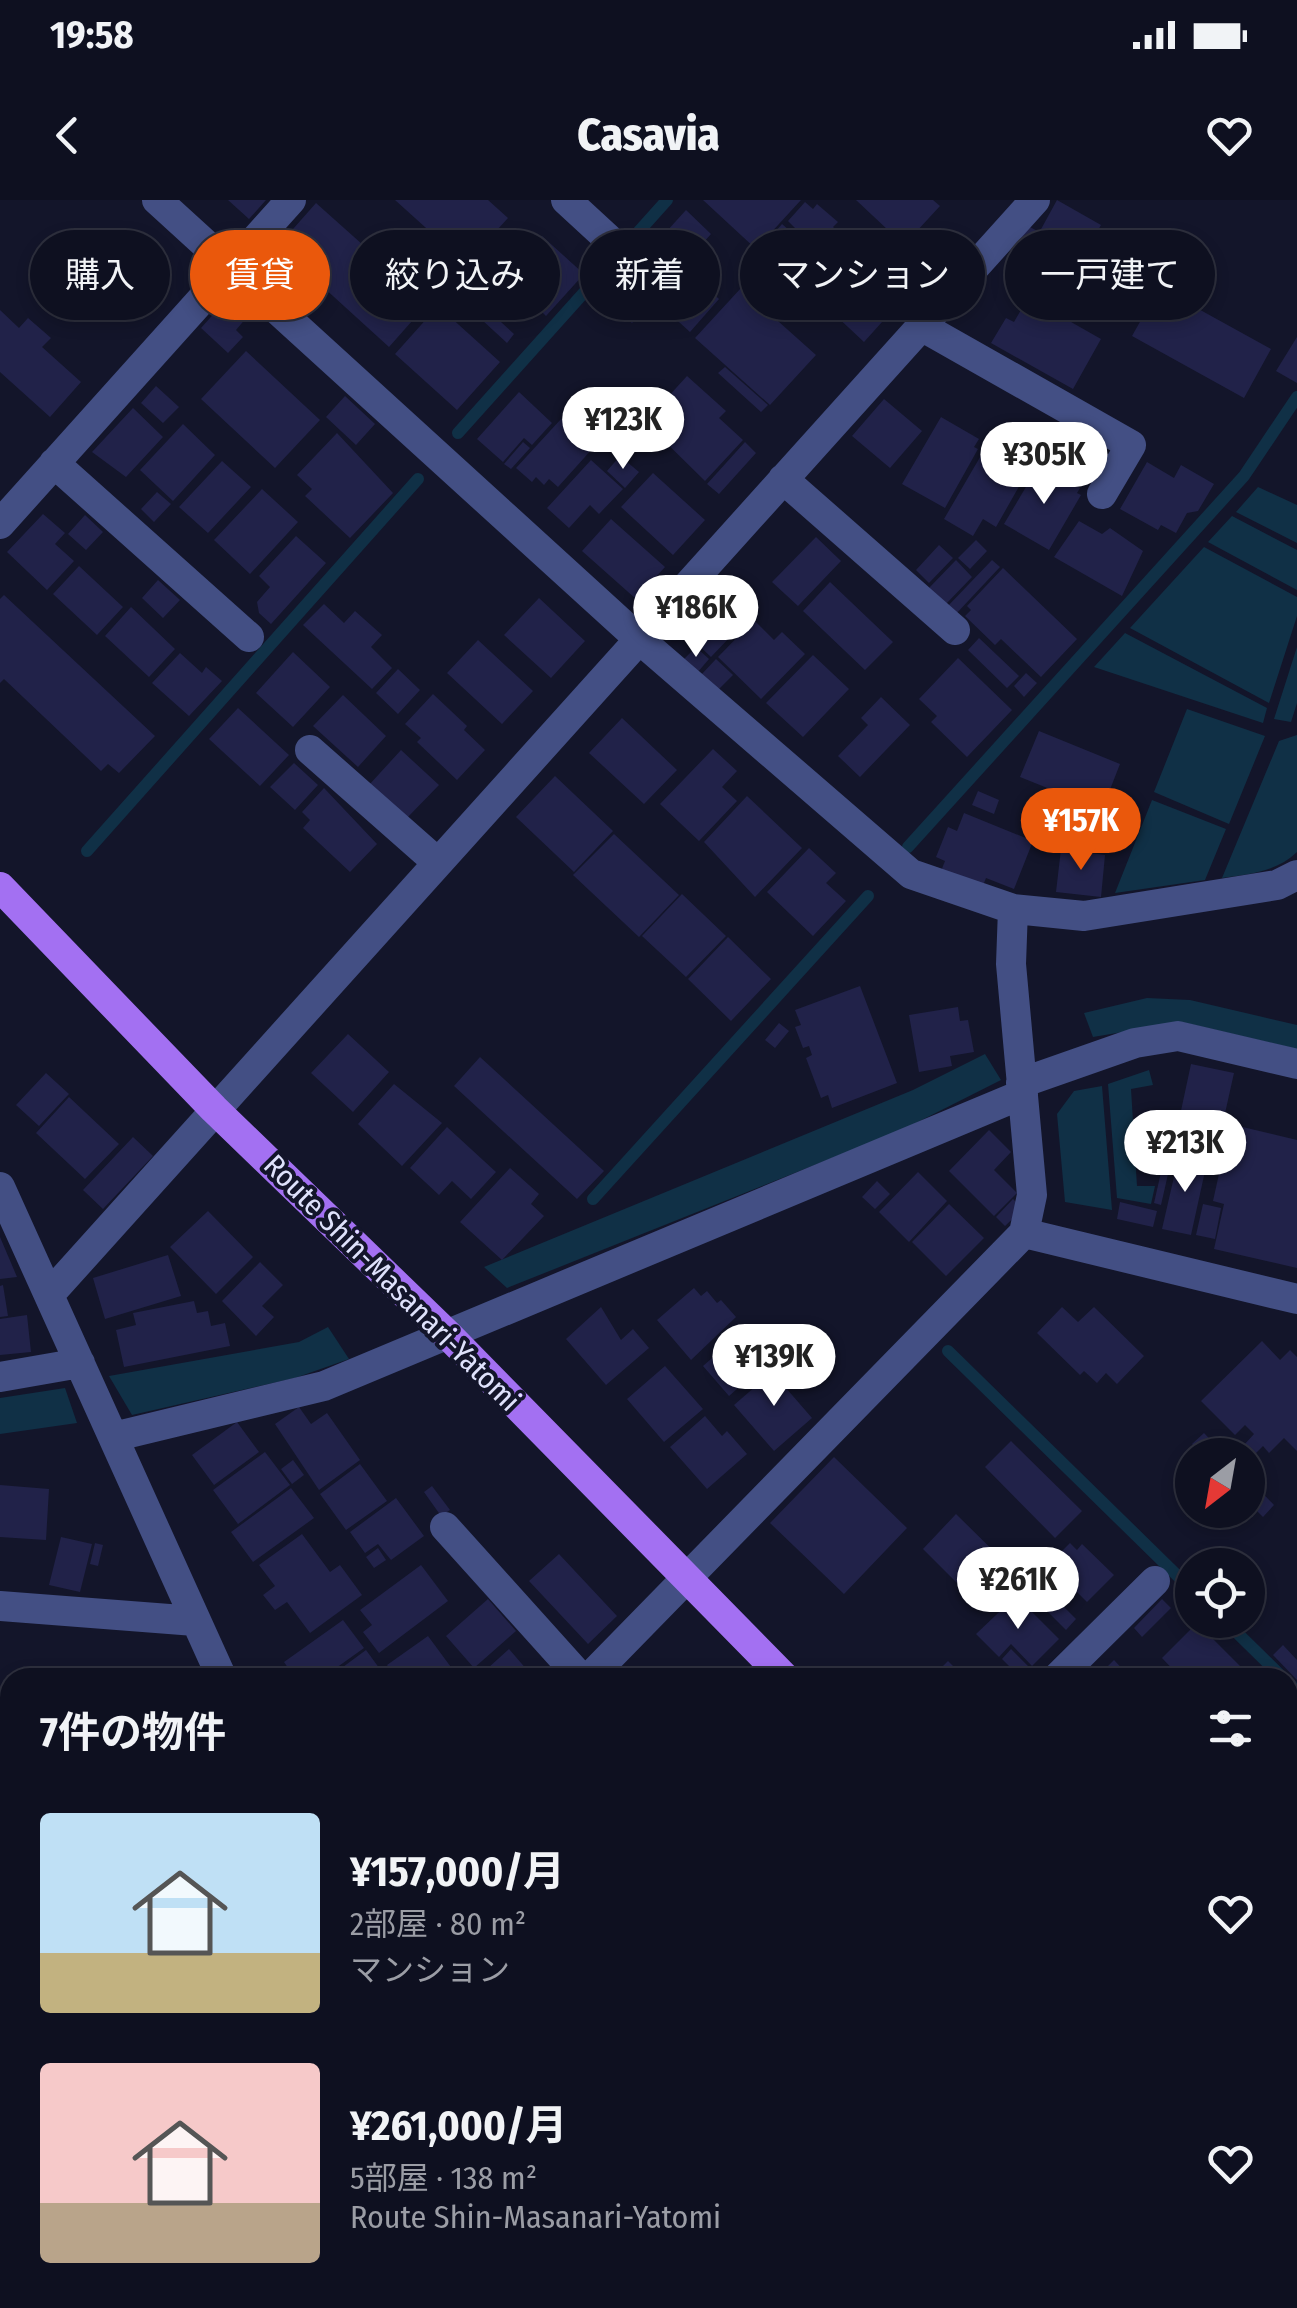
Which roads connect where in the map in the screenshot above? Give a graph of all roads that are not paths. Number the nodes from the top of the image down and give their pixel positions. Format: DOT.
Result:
graph roads {
  1 [pos="156,200"];
  2 [pos="291,200"];
  3 [pos="566,200"];
  4 [pos="1034,200"];
  5 [pos="190,230"];
  6 [pos="264,230"];
  7 [pos="599,230"];
  8 [pos="190,312"];
  9 [pos="289,320"];
  10 [pos="921,326"];
  11 [pos="54,463"];
  12 [pos="783,479"];
  13 [pos="1102,494"];
  14 [pos="0,524"];
  15 [pos="955,630"];
  16 [pos="249,637"];
  17 [pos="639,639"];
  18 [pos="310,750"];
  19 [pos="437,862"];
  20 [pos="1297,875"];
  21 [pos="0,887"];
  22 [pos="1013,909"];
  23 [pos="1297,1064"];
  24 [pos="1022,1088"];
  25 [pos="214,1109"];
  26 [pos="0,1187"];
  27 [pos="1024,1233"];
  28 [pos="49,1295"];
  29 [pos="1297,1299"];
  30 [pos="448,1335"];
  31 [pos="80,1363"];
  32 [pos="0,1378"];
  33 [pos="112,1437"];
  34 [pos="444,1527"];
  35 [pos="686,1578"];
  36 [pos="1155,1581"];
  37 [pos="0,1606"];
  38 [pos="195,1621"];
  39 [pos="217,1668"];
  40 [pos="572,1668"];
  41 [pos="599,1668"];
  42 [pos="775,1668"];
  43 [pos="1067,1668"];
  1 -- 5 [label="street"];
  2 -- 6 [label="street"];
  3 -- 7 [label="street"];
  4 -- 10 [label="street"];
  8 -- 11 [label="street"];
  9 -- 17 [label="street"];
  10 -- 12 [label="street"];
  10 -- 13 [label="street"];
  11 -- 14 [label="street"];
  11 -- 16 [label="street"];
  12 -- 15 [label="street"];
  12 -- 17 [label="street"];
  17 -- 19 [label="street"];
  17 -- 22 [label="street"];
  18 -- 19 [label="street"];
  19 -- 25 [label="street"];
  20 -- 22 [label="street"];
  21 -- 25 [label="main road, Route Shin-Masanari-Yatomi"];
  22 -- 24 [label="street"];
  23 -- 24 [label="street"];
  24 -- 27 [label="street"];
  24 -- 30 [label="street"];
  25 -- 28 [label="street"];
  25 -- 30 [label="main road, Route Shin-Masanari-Yatomi"];
  26 -- 28 [label="street"];
  27 -- 29 [label="street"];
  27 -- 35 [label="street"];
  28 -- 31 [label="street"];
  30 -- 33 [label="street"];
  30 -- 35 [label="main road, Route Shin-Masanari-Yatomi"];
  31 -- 32 [label="street"];
  31 -- 33 [label="street"];
  33 -- 38 [label="street"];
  34 -- 40 [label="street"];
  35 -- 41 [label="street"];
  35 -- 42 [label="main road, Route Shin-Masanari-Yatomi"];
  36 -- 43 [label="street"];
  37 -- 38 [label="street"];
  38 -- 39 [label="street"];
}
